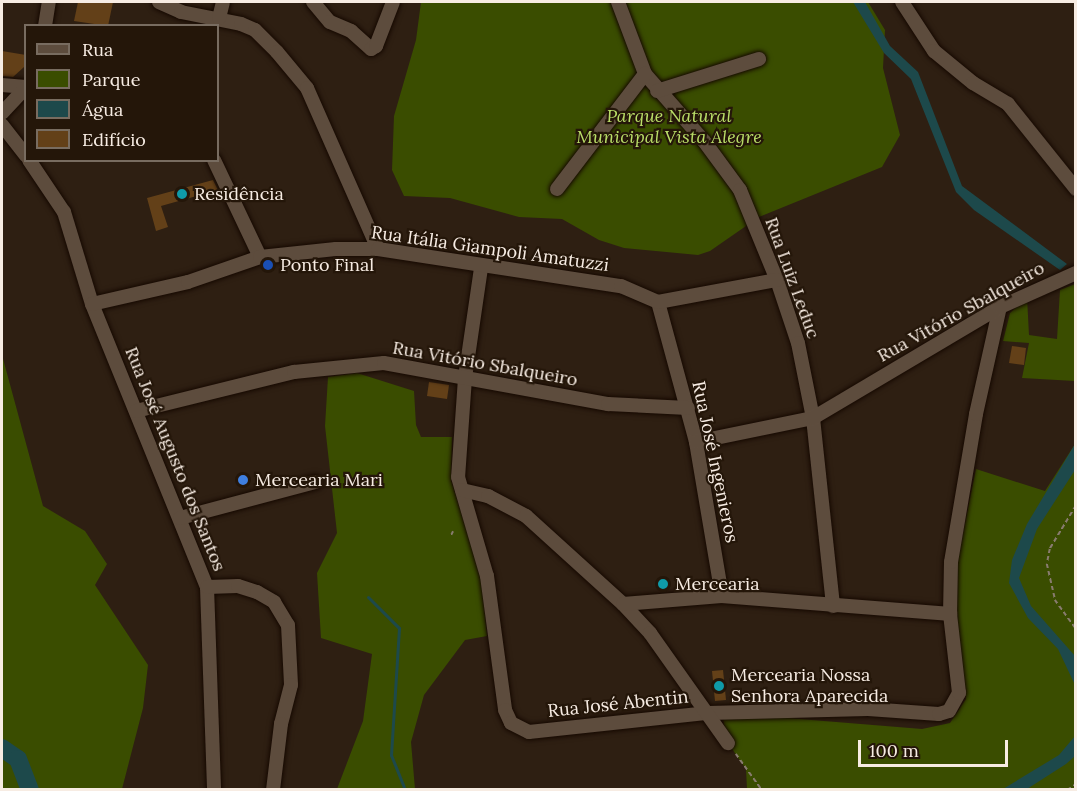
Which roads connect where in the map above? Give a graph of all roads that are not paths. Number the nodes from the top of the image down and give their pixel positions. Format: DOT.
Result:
graph roads {
  1 [pos="49,2"];
  2 [pos="159,2"];
  3 [pos="223,2"];
  4 [pos="313,2"];
  5 [pos="393,2"];
  6 [pos="618,2"];
  7 [pos="902,2"];
  8 [pos="219,18"];
  9 [pos="45,24"];
  10 [pos="759,58"];
  11 [pos="645,74"];
  12 [pos="2,85"];
  13 [pos="24,87"];
  14 [pos="24,89"];
  15 [pos="657,91"];
  16 [pos="2,115"];
  17 [pos="24,153"];
  18 [pos="30,162"];
  19 [pos="215,162"];
  20 [pos="557,189"];
  21 [pos="1076,189"];
  22 [pos="378,249"];
  23 [pos="260,257"];
  24 [pos="481,267"];
  25 [pos="1076,273"];
  26 [pos="777,280"];
  27 [pos="658,302"];
  28 [pos="92,304"];
  29 [pos="1000,307"];
  30 [pos="465,378"];
  31 [pos="688,408"];
  32 [pos="136,411"];
  33 [pos="813,418"];
  34 [pos="696,441"];
  35 [pos="315,482"];
  36 [pos="462,490"];
  37 [pos="180,518"];
  38 [pos="207,587"];
  39 [pos="722,596"];
  40 [pos="623,604"];
  41 [pos="833,606"];
  42 [pos="951,614"];
  43 [pos="708,713"];
  44 [pos="728,743"];
  45 [pos="214,789"];
  46 [pos="273,789"];
  1 -- 9 [label="street"];
  2 -- 8 [label="street"];
  3 -- 8 [label="street"];
  4 -- 5 [label="street"];
  6 -- 11 [label="street, Rua Luiz Leduc"];
  7 -- 21 [label="street"];
  8 -- 22 [label="street"];
  10 -- 15 [label="street"];
  11 -- 15 [label="street, Rua Luiz Leduc"];
  11 -- 20 [label="street"];
  12 -- 13 [label="street"];
  14 -- 16 [label="street"];
  15 -- 26 [label="street, Rua Luiz Leduc"];
  16 -- 17 [label="street"];
  18 -- 28 [label="street, Rua José Augusto dos Santos"];
  19 -- 23 [label="street"];
  22 -- 23 [label="street, Rua Itália Giampoli Amatuzzi"];
  22 -- 24 [label="street, Rua Itália Giampoli Amatuzzi"];
  23 -- 28 [label="street, Rua Itália Giampoli Amatuzzi"];
  24 -- 27 [label="street, Rua Itália Giampoli Amatuzzi"];
  24 -- 30 [label="street"];
  25 -- 29 [label="street, Rua Vitório Sbalqueiro"];
  26 -- 27 [label="street"];
  26 -- 33 [label="street, Rua Luiz Leduc"];
  27 -- 31 [label="street, Rua José Ingenieros"];
  28 -- 32 [label="street, Rua José Augusto dos Santos"];
  29 -- 33 [label="street, Rua Vitório Sbalqueiro"];
  29 -- 42 [label="street"];
  30 -- 31 [label="street, Rua Vitório Sbalqueiro"];
  30 -- 32 [label="street, Rua Vitório Sbalqueiro"];
  30 -- 36 [label="street"];
  31 -- 34 [label="street, Rua José Ingenieros"];
  32 -- 37 [label="street, Rua José Augusto dos Santos"];
  33 -- 34 [label="street, Rua Vitório Sbalqueiro"];
  33 -- 41 [label="street, Rua Luiz Leduc"];
  34 -- 39 [label="street, Rua José Ingenieros"];
  35 -- 37 [label="street"];
  36 -- 40 [label="street"];
  36 -- 43 [label="street, Rua José Abentin"];
  37 -- 38 [label="street, Rua José Augusto dos Santos"];
  38 -- 45 [label="street, Rua José Augusto dos Santos"];
  38 -- 46 [label="street"];
  39 -- 40 [label="street"];
  39 -- 41 [label="street"];
  40 -- 43 [label="street"];
  41 -- 42 [label="street"];
  42 -- 43 [label="street, Rua José Abentin"];
  43 -- 44 [label="street"];
}
